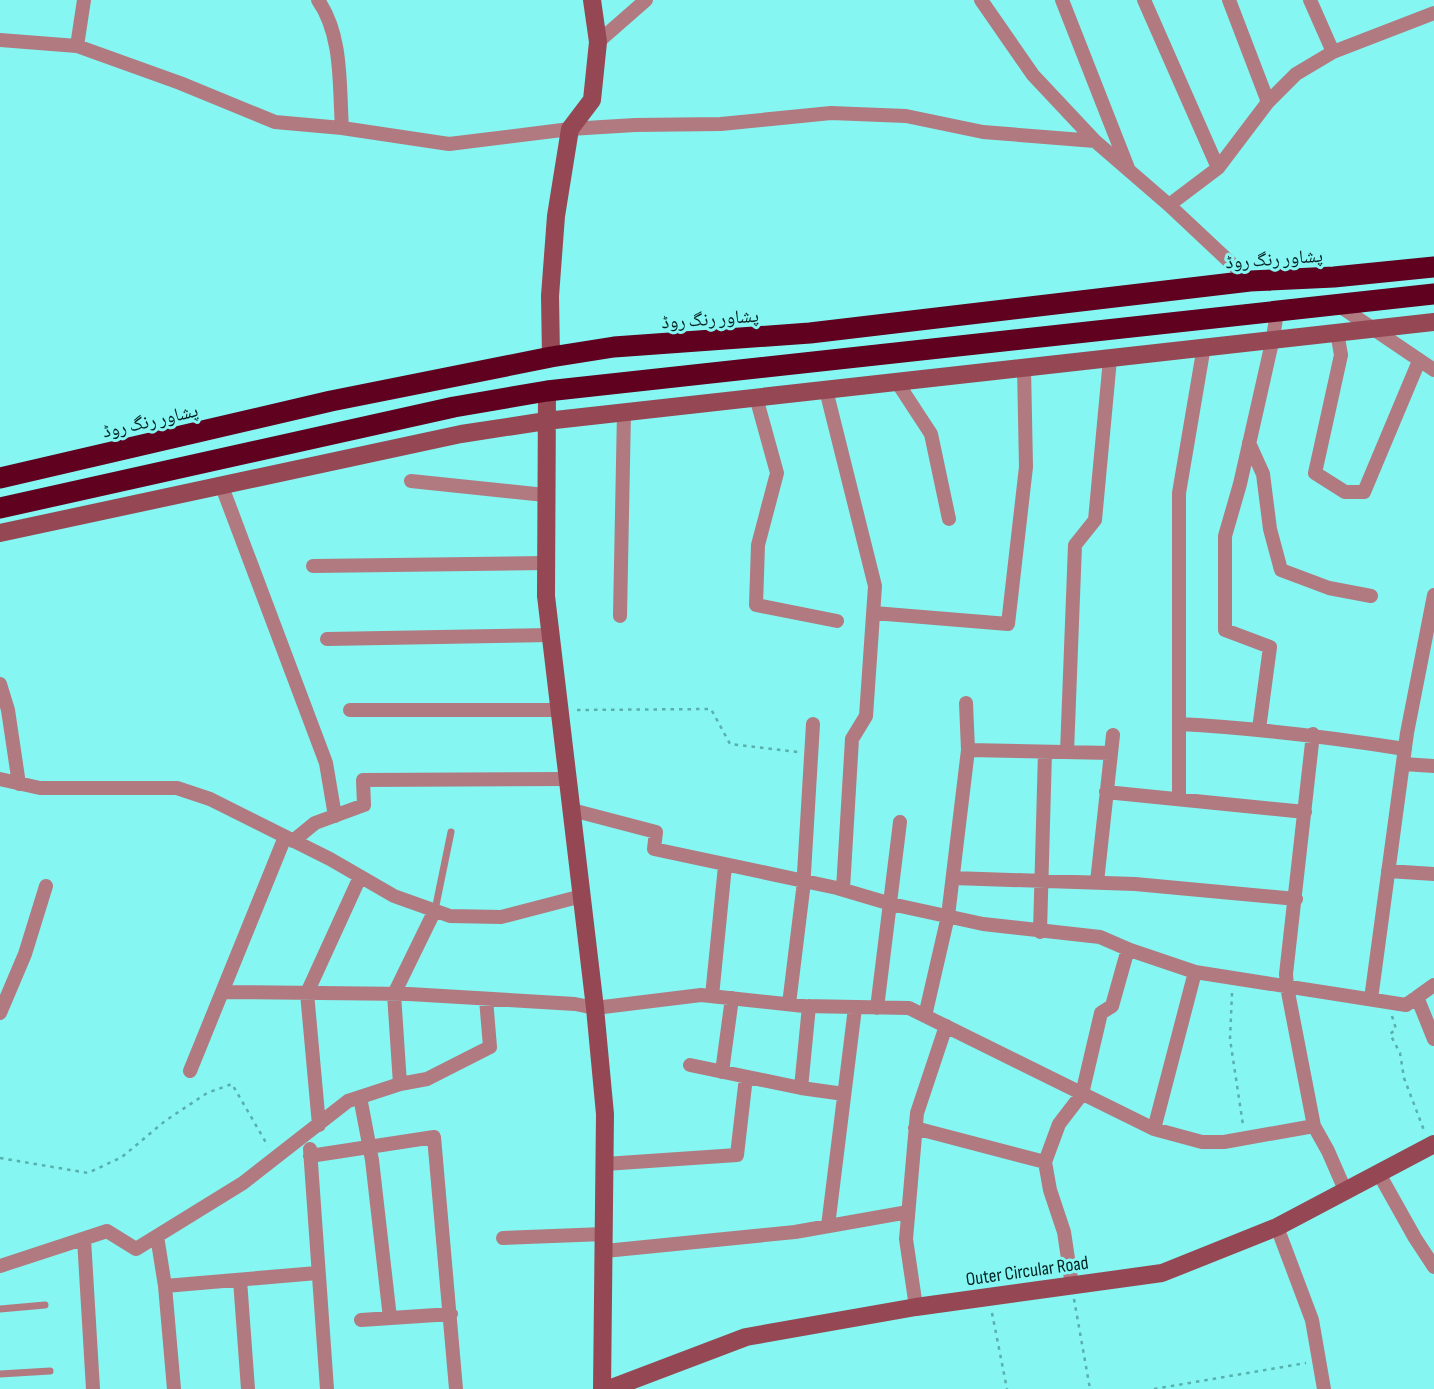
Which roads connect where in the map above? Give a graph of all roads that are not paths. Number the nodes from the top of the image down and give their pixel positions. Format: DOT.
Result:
graph roads {
  1 [pos="84,0"];
  2 [pos="318,0"];
  3 [pos="592,0"];
  4 [pos="646,0"];
  5 [pos="981,0"];
  6 [pos="1062,0"];
  7 [pos="1144,0"];
  8 [pos="1229,0"];
  9 [pos="1310,0"];
  10 [pos="1434,13"];
  11 [pos="0,40"];
  12 [pos="598,42"];
  13 [pos="77,46"];
  14 [pos="1333,52"];
  15 [pos="1268,103"];
  16 [pos="342,128"];
  17 [pos="570,130"];
  18 [pos="1095,141"];
  19 [pos="1219,168"];
  20 [pos="1130,172"];
  21 [pos="1169,205"];
  22 [pos="1434,267"];
  23 [pos="1250,281"];
  24 [pos="1434,294"];
  25 [pos="1338,305"];
  26 [pos="1277,312"];
  27 [pos="1434,321"];
  28 [pos="1370,329"];
  29 [pos="1337,332"];
  30 [pos="1273,338"];
  31 [pos="1203,346"];
  32 [pos="551,357"];
  33 [pos="1110,359"];
  34 [pos="1419,361"];
  35 [pos="1024,367"];
  36 [pos="1434,370"];
  37 [pos="897,382"];
  38 [pos="826,390"];
  39 [pos="547,391"];
  40 [pos="756,397"];
  41 [pos="624,412"];
  42 [pos="546,421"];
  43 [pos="1249,443"];
  44 [pos="0,478"];
  45 [pos="411,481"];
  46 [pos="222,484"];
  47 [pos="545,495"];
  48 [pos="0,509"];
  49 [pos="948,519"];
  50 [pos="0,533"];
  51 [pos="546,563"];
  52 [pos="313,566"];
  53 [pos="1434,595"];
  54 [pos="1371,596"];
  55 [pos="874,613"];
  56 [pos="620,616"];
  57 [pos="837,621"];
  58 [pos="551,635"];
  59 [pos="327,639"];
  60 [pos="1427,664"];
  61 [pos="0,684"];
  62 [pos="966,703"];
  63 [pos="350,710"];
  64 [pos="560,710"];
  65 [pos="813,724"];
  66 [pos="1179,724"];
  67 [pos="1259,729"];
  68 [pos="1313,734"];
  69 [pos="1114,735"];
  70 [pos="968,750"];
  71 [pos="1045,751"];
  72 [pos="1067,752"];
  73 [pos="1111,753"];
  74 [pos="1404,757"];
  75 [pos="1434,766"];
  76 [pos="0,779"];
  77 [pos="568,779"];
  78 [pos="19,784"];
  79 [pos="1107,792"];
  80 [pos="1179,799"];
  81 [pos="572,810"];
  82 [pos="1305,812"];
  83 [pos="335,816"];
  84 [pos="900,822"];
  85 [pos="451,832"];
  86 [pos="289,839"];
  87 [pos="725,866"];
  88 [pos="1388,871"];
  89 [pos="1434,874"];
  90 [pos="360,877"];
  91 [pos="953,878"];
  92 [pos="1040,880"];
  93 [pos="803,881"];
  94 [pos="1097,882"];
  95 [pos="46,886"];
  96 [pos="843,889"];
  97 [pos="582,896"];
  98 [pos="1296,899"];
  99 [pos="891,904"];
  100 [pos="435,911"];
  101 [pos="948,916"];
  102 [pos="1040,932"];
  103 [pos="1128,949"];
  104 [pos="1195,972"];
  105 [pos="1434,985"];
  106 [pos="1287,987"];
  107 [pos="222,992"];
  108 [pos="307,993"];
  109 [pos="394,994"];
  110 [pos="712,996"];
  111 [pos="1417,997"];
  112 [pos="732,998"];
  113 [pos="486,999"];
  114 [pos="1371,999"];
  115 [pos="789,1004"];
  116 [pos="809,1006"];
  117 [pos="855,1008"];
  118 [pos="877,1008"];
  119 [pos="595,1009"];
  120 [pos="0,1013"];
  121 [pos="925,1016"];
  122 [pos="946,1026"];
  123 [pos="1434,1039"];
  124 [pos="690,1065"];
  125 [pos="190,1071"];
  126 [pos="722,1072"];
  127 [pos="747,1077"];
  128 [pos="400,1083"];
  129 [pos="801,1088"];
  130 [pos="845,1094"];
  131 [pos="1082,1094"];
  132 [pos="360,1097"];
  133 [pos="1314,1126"];
  134 [pos="915,1128"];
  135 [pos="314,1129"];
  136 [pos="1154,1129"];
  137 [pos="1432,1145"];
  138 [pos="369,1147"];
  139 [pos="310,1156"];
  140 [pos="1045,1163"];
  141 [pos="605,1164"];
  142 [pos="1378,1172"];
  143 [pos="1345,1190"];
  144 [pos="908,1212"];
  145 [pos="828,1226"];
  146 [pos="1277,1227"];
  147 [pos="157,1236"];
  148 [pos="84,1238"];
  149 [pos="503,1238"];
  150 [pos="604,1242"];
  151 [pos="0,1266"];
  152 [pos="1434,1266"];
  153 [pos="317,1273"];
  154 [pos="240,1280"];
  155 [pos="1072,1285"];
  156 [pos="165,1286"];
  157 [pos="45,1305"];
  158 [pos="916,1307"];
  159 [pos="0,1309"];
  160 [pos="451,1314"];
  161 [pos="390,1318"];
  162 [pos="361,1320"];
  163 [pos="50,1371"];
  164 [pos="0,1374"];
  165 [pos="93,1389"];
  166 [pos="174,1389"];
  167 [pos="248,1389"];
  168 [pos="327,1389"];
  169 [pos="456,1389"];
  170 [pos="603,1389"];
  171 [pos="609,1389"];
  172 [pos="1324,1389"];
  1 -- 13 [label="street"];
  2 -- 16 [label="street"];
  3 -- 12 [label="street"];
  4 -- 12 [label="street"];
  5 -- 18 [label="street"];
  6 -- 20 [label="street"];
  7 -- 19 [label="street"];
  8 -- 15 [label="street"];
  9 -- 14 [label="street"];
  10 -- 14 [label="street"];
  11 -- 13 [label="street"];
  12 -- 17 [label="street"];
  13 -- 16 [label="street"];
  14 -- 15 [label="street"];
  15 -- 19 [label="street"];
  16 -- 17 [label="street"];
  17 -- 18 [label="street"];
  17 -- 32 [label="street"];
  18 -- 20 [label="street"];
  19 -- 21 [label="street"];
  20 -- 21 [label="street"];
  21 -- 23 [label="street"];
  22 -- 23 [label="highway, پشاور رنگ روڈ"];
  23 -- 32 [label="highway, پشاور رنگ روڈ"];
  24 -- 25 [label="highway"];
  25 -- 26 [label="highway"];
  25 -- 28 [label="street"];
  26 -- 30 [label="street"];
  26 -- 39 [label="highway"];
  27 -- 28 [label="street"];
  28 -- 29 [label="street"];
  28 -- 34 [label="street"];
  29 -- 30 [label="street"];
  29 -- 34 [label="street"];
  30 -- 31 [label="street"];
  30 -- 43 [label="street"];
  31 -- 33 [label="street"];
  31 -- 66 [label="street"];
  32 -- 44 [label="highway, پشاور رنگ روڈ"];
  33 -- 35 [label="street"];
  33 -- 72 [label="street"];
  34 -- 36 [label="street"];
  35 -- 37 [label="street"];
  35 -- 55 [label="street"];
  37 -- 38 [label="street"];
  37 -- 49 [label="street"];
  38 -- 40 [label="street"];
  38 -- 55 [label="street"];
  39 -- 42 [label="street"];
  39 -- 48 [label="highway"];
  40 -- 41 [label="street"];
  40 -- 57 [label="street"];
  41 -- 42 [label="street"];
  41 -- 56 [label="street"];
  42 -- 46 [label="street"];
  42 -- 47 [label="street"];
  43 -- 54 [label="street"];
  43 -- 67 [label="street"];
  45 -- 47 [label="street"];
  46 -- 50 [label="street"];
  46 -- 83 [label="street"];
  47 -- 51 [label="street"];
  51 -- 52 [label="street"];
  51 -- 58 [label="street"];
  53 -- 60 [label="street"];
  55 -- 96 [label="street"];
  58 -- 59 [label="street"];
  58 -- 64 [label="street"];
  60 -- 74 [label="street"];
  61 -- 78 [label="street"];
  62 -- 70 [label="street"];
  63 -- 64 [label="street"];
  64 -- 77 [label="street"];
  65 -- 93 [label="street"];
  66 -- 67 [label="street"];
  66 -- 80 [label="street"];
  67 -- 68 [label="street"];
  68 -- 74 [label="street"];
  68 -- 82 [label="street"];
  69 -- 73 [label="street"];
  70 -- 71 [label="street"];
  70 -- 91 [label="street"];
  71 -- 72 [label="street"];
  71 -- 92 [label="street"];
  72 -- 73 [label="street"];
  73 -- 79 [label="street"];
  74 -- 75 [label="street"];
  74 -- 88 [label="street"];
  76 -- 78 [label="street"];
  77 -- 81 [label="street"];
  77 -- 83 [label="street"];
  78 -- 86 [label="street"];
  79 -- 80 [label="street"];
  79 -- 94 [label="street"];
  80 -- 82 [label="street"];
  81 -- 87 [label="street"];
  81 -- 97 [label="street"];
  82 -- 98 [label="street"];
  83 -- 86 [label="street"];
  84 -- 99 [label="street"];
  85 -- 100 [label="lane"];
  86 -- 90 [label="street"];
  86 -- 107 [label="street"];
  87 -- 93 [label="street"];
  87 -- 110 [label="street"];
  88 -- 89 [label="street"];
  88 -- 114 [label="street"];
  90 -- 100 [label="street"];
  90 -- 108 [label="street"];
  91 -- 92 [label="street"];
  91 -- 101 [label="street"];
  92 -- 94 [label="street"];
  92 -- 102 [label="street"];
  93 -- 96 [label="street"];
  93 -- 115 [label="street"];
  94 -- 98 [label="street"];
  95 -- 120 [label="street"];
  96 -- 99 [label="street"];
  97 -- 100 [label="street"];
  97 -- 119 [label="street"];
  98 -- 106 [label="street"];
  99 -- 101 [label="street"];
  99 -- 118 [label="street"];
  100 -- 109 [label="street"];
  101 -- 102 [label="street"];
  101 -- 121 [label="street"];
  102 -- 103 [label="street"];
  103 -- 104 [label="street"];
  103 -- 131 [label="street"];
  104 -- 106 [label="street"];
  104 -- 136 [label="street"];
  105 -- 111 [label="street"];
  106 -- 114 [label="street"];
  106 -- 133 [label="street"];
  107 -- 108 [label="street"];
  107 -- 125 [label="street"];
  108 -- 109 [label="street"];
  108 -- 135 [label="street"];
  109 -- 113 [label="street"];
  109 -- 128 [label="street"];
  110 -- 112 [label="street"];
  110 -- 119 [label="street"];
  111 -- 114 [label="street"];
  111 -- 123 [label="street"];
  112 -- 115 [label="street"];
  112 -- 126 [label="street"];
  113 -- 119 [label="street"];
  113 -- 128 [label="street"];
  115 -- 116 [label="street"];
  116 -- 117 [label="street"];
  116 -- 129 [label="street"];
  117 -- 118 [label="street"];
  117 -- 130 [label="street"];
  118 -- 121 [label="street"];
  119 -- 141 [label="street"];
  121 -- 122 [label="street"];
  122 -- 131 [label="street"];
  122 -- 134 [label="street"];
  124 -- 126 [label="street"];
  126 -- 127 [label="street"];
  127 -- 129 [label="street"];
  127 -- 141 [label="street"];
  128 -- 132 [label="street"];
  129 -- 130 [label="street"];
  130 -- 145 [label="street"];
  131 -- 136 [label="street"];
  131 -- 140 [label="street"];
  132 -- 135 [label="street"];
  132 -- 138 [label="street"];
  133 -- 136 [label="street"];
  133 -- 143 [label="street"];
  134 -- 140 [label="street"];
  134 -- 144 [label="street"];
  135 -- 139 [label="street"];
  135 -- 147 [label="street"];
  137 -- 142 [label="street, Outer Circular Road"];
  138 -- 139 [label="street"];
  138 -- 160 [label="street"];
  138 -- 161 [label="street"];
  139 -- 153 [label="street"];
  140 -- 155 [label="street"];
  141 -- 150 [label="street"];
  142 -- 143 [label="street, Outer Circular Road"];
  142 -- 152 [label="street"];
  143 -- 146 [label="street, Outer Circular Road"];
  144 -- 145 [label="street"];
  144 -- 158 [label="street"];
  145 -- 150 [label="street"];
  146 -- 155 [label="street, Outer Circular Road"];
  146 -- 172 [label="street"];
  147 -- 148 [label="street"];
  147 -- 156 [label="street"];
  148 -- 151 [label="street"];
  148 -- 165 [label="street"];
  149 -- 150 [label="street"];
  150 -- 170 [label="street"];
  153 -- 154 [label="street"];
  153 -- 168 [label="street"];
  154 -- 156 [label="street"];
  154 -- 167 [label="street"];
  155 -- 158 [label="street, Outer Circular Road"];
  156 -- 166 [label="street"];
  157 -- 159 [label="lane"];
  158 -- 171 [label="street, Outer Circular Road"];
  160 -- 161 [label="street"];
  160 -- 169 [label="street"];
  161 -- 162 [label="street"];
  163 -- 164 [label="lane"];
}
